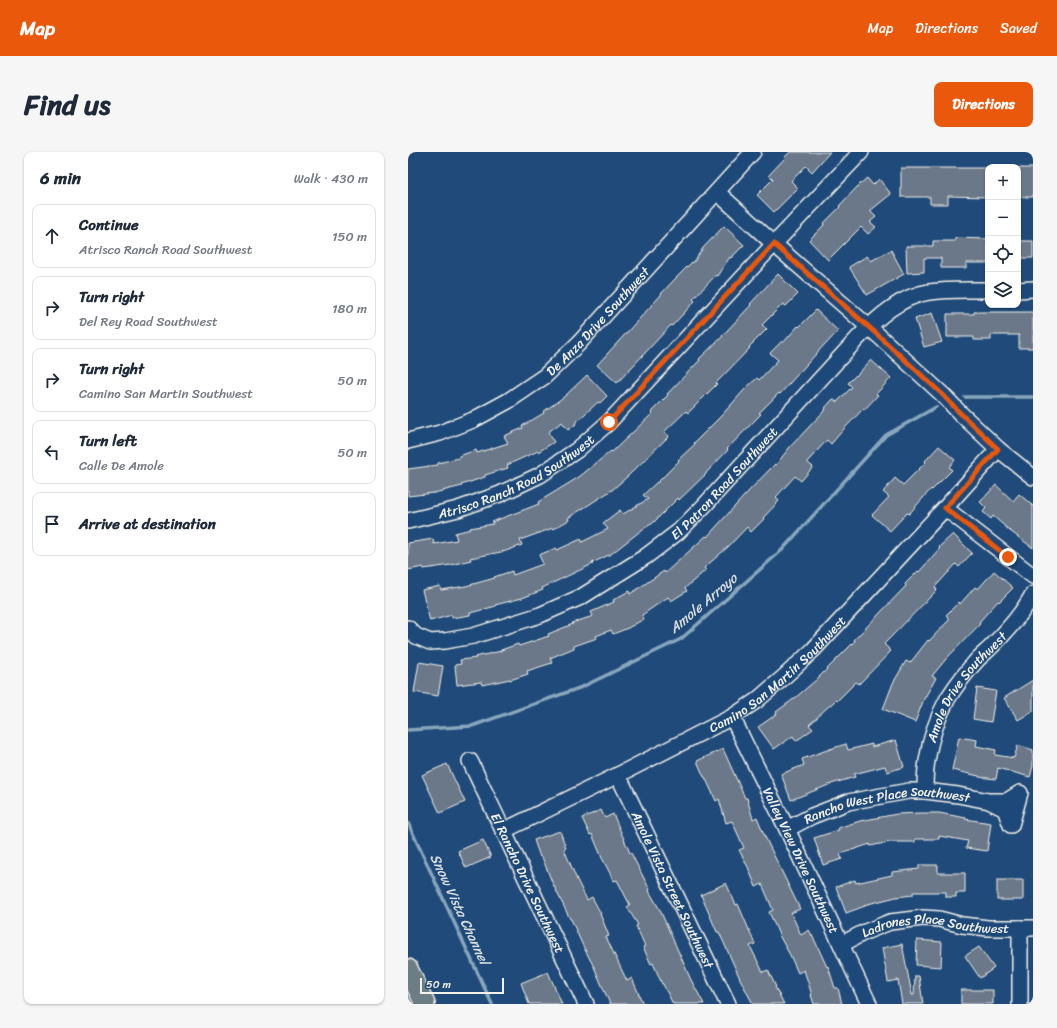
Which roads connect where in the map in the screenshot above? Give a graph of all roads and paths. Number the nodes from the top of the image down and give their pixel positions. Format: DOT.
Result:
graph roads {
  1 [pos="753,152"];
  2 [pos="861,152"];
  3 [pos="718,192"];
  4 [pos="774,244"];
  5 [pos="985,290"];
  6 [pos="1021,290"];
  7 [pos="1033,290"];
  8 [pos="869,326"];
  9 [pos="408,441"];
  10 [pos="998,449"];
  11 [pos="1033,477"];
  12 [pos="945,508"];
  13 [pos="408,521"];
  14 [pos="1033,576"];
  15 [pos="1033,594"];
  16 [pos="408,628"];
  17 [pos="732,717"];
  18 [pos="470,761"];
  19 [pos="618,774"];
  20 [pos="925,791"];
  21 [pos="989,801"];
  22 [pos="787,828"];
  23 [pos="503,831"];
  24 [pos="1027,928"];
  25 [pos="842,944"];
  26 [pos="408,969"];
  27 [pos="425,1004"];
  28 [pos="586,1004"];
  29 [pos="728,1004"];
  30 [pos="870,1004"];
  31 [pos="1020,1004"];
  1 -- 3 [label="street, De Anza Drive Southwest"];
  2 -- 4 [label="street, Atrisco Ranch Road Southwest"];
  3 -- 4 [label="street"];
  3 -- 9 [label="street, De Anza Drive Southwest"];
  4 -- 8 [label="street"];
  4 -- 13 [label="street, Atrisco Ranch Road Southwest"];
  5 -- 8 [label="street, El Patron Road Southwest"];
  6 -- 7 [label="street"];
  8 -- 10 [label="street"];
  8 -- 16 [label="street, El Patron Road Southwest"];
  10 -- 11 [label="street"];
  10 -- 12 [label="street, Camino San Martin Southwest"];
  12 -- 14 [label="street"];
  12 -- 17 [label="street, Camino San Martin Southwest"];
  15 -- 20 [label="street, Amole Drive Southwest"];
  17 -- 19 [label="street, Camino San Martin Southwest"];
  17 -- 22 [label="street, Valley View Drive Southwest"];
  18 -- 23 [label="street, El Rancho Drive Southwest"];
  19 -- 23 [label="street, Camino San Martin Southwest"];
  19 -- 29 [label="street, Amole Vista Street Southwest"];
  20 -- 21 [label="street, Rancho West Place Southwest"];
  20 -- 22 [label="street, Rancho West Place Southwest"];
  22 -- 25 [label="street, Valley View Drive Southwest"];
  23 -- 28 [label="street, El Rancho Drive Southwest"];
  24 -- 25 [label="street, Ladrones Place Southwest"];
  24 -- 31 [label="street"];
  25 -- 30 [label="street, Valley View Drive Southwest"];
  26 -- 27 [label="main road"];
}
